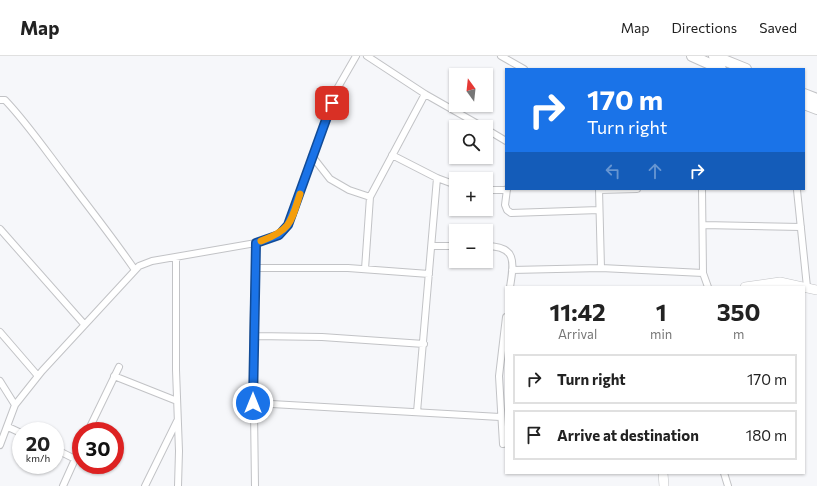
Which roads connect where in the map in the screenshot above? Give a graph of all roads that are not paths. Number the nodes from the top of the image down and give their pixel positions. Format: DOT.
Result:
graph roads {
  1 [pos="356,56"];
  2 [pos="366,56"];
  3 [pos="501,56"];
  4 [pos="692,56"];
  5 [pos="714,56"];
  6 [pos="522,68"];
  7 [pos="719,68"];
  8 [pos="744,68"];
  9 [pos="425,94"];
  10 [pos="805,95"];
  11 [pos="0,100"];
  12 [pos="817,101"];
  13 [pos="805,104"];
  14 [pos="471,120"];
  15 [pos="493,133"];
  16 [pos="505,139"];
  17 [pos="392,155"];
  18 [pos="312,156"];
  19 [pos="437,178"];
  20 [pos="449,182"];
  21 [pos="493,190"];
  22 [pos="507,190"];
  23 [pos="599,190"];
  24 [pos="702,190"];
  25 [pos="797,190"];
  26 [pos="370,197"];
  27 [pos="599,210"];
  28 [pos="702,225"];
  29 [pos="802,227"];
  30 [pos="0,230"];
  31 [pos="256,243"];
  32 [pos="432,246"];
  33 [pos="449,246"];
  34 [pos="493,246"];
  35 [pos="176,257"];
  36 [pos="256,268"];
  37 [pos="601,268"];
  38 [pos="364,269"];
  39 [pos="135,270"];
  40 [pos="512,270"];
  41 [pos="703,273"];
  42 [pos="429,274"];
  43 [pos="510,286"];
  44 [pos="708,286"];
  45 [pos="752,286"];
  46 [pos="802,286"];
  47 [pos="807,287"];
  48 [pos="817,290"];
  49 [pos="84,324"];
  50 [pos="0,332"];
  51 [pos="253,336"];
  52 [pos="505,337"];
  53 [pos="424,344"];
  54 [pos="119,367"];
  55 [pos="38,376"];
  56 [pos="114,376"];
  57 [pos="0,381"];
  58 [pos="177,401"];
  59 [pos="253,403"];
  60 [pos="16,405"];
  61 [pos="417,412"];
  62 [pos="500,417"];
  63 [pos="178,420"];
  64 [pos="92,422"];
  65 [pos="8,427"];
  66 [pos="12,429"];
  67 [pos="502,444"];
  68 [pos="0,445"];
  69 [pos="72,466"];
  70 [pos="663,474"];
  71 [pos="724,474"];
  72 [pos="63,486"];
  73 [pos="145,486"];
  74 [pos="178,486"];
  75 [pos="255,486"];
  76 [pos="664,486"];
  77 [pos="728,486"];
  1 -- 18 [label="street"];
  2 -- 9 [label="street"];
  3 -- 6 [label="street"];
  4 -- 7 [label="main road"];
  5 -- 8 [label="main road"];
  9 -- 14 [label="street"];
  9 -- 17 [label="street"];
  10 -- 12 [label="main road"];
  11 -- 39 [label="street"];
  12 -- 13 [label="main road"];
  15 -- 16 [label="street"];
  17 -- 19 [label="street"];
  17 -- 26 [label="street"];
  18 -- 26 [label="street"];
  18 -- 31 [label="street"];
  19 -- 20 [label="street"];
  19 -- 32 [label="street"];
  21 -- 22 [label="street"];
  22 -- 27 [label="street"];
  23 -- 27 [label="street"];
  24 -- 28 [label="street"];
  25 -- 29 [label="street"];
  26 -- 38 [label="street"];
  27 -- 37 [label="street"];
  28 -- 29 [label="street"];
  28 -- 41 [label="street"];
  29 -- 47 [label="street"];
  30 -- 49 [label="street"];
  31 -- 35 [label="street"];
  31 -- 36 [label="street"];
  32 -- 33 [label="street"];
  32 -- 42 [label="street"];
  34 -- 40 [label="street"];
  35 -- 39 [label="street"];
  35 -- 58 [label="street"];
  36 -- 38 [label="street"];
  36 -- 51 [label="street"];
  37 -- 40 [label="street"];
  37 -- 41 [label="street"];
  38 -- 42 [label="street"];
  39 -- 49 [label="street"];
  40 -- 43 [label="street"];
  41 -- 44 [label="street"];
  42 -- 53 [label="street"];
  45 -- 46 [label="street"];
  47 -- 48 [label="street"];
  49 -- 55 [label="street"];
  50 -- 55 [label="street"];
  51 -- 53 [label="street"];
  51 -- 59 [label="street"];
  52 -- 62 [label="street"];
  53 -- 61 [label="street"];
  54 -- 56 [label="street"];
  55 -- 60 [label="street"];
  56 -- 58 [label="street"];
  56 -- 64 [label="street"];
  57 -- 60 [label="street"];
  58 -- 63 [label="street"];
  59 -- 61 [label="street"];
  59 -- 75 [label="street"];
  60 -- 65 [label="street"];
  61 -- 62 [label="street"];
  62 -- 67 [label="street"];
  63 -- 73 [label="street"];
  63 -- 74 [label="street"];
  65 -- 66 [label="street"];
  65 -- 68 [label="street"];
  69 -- 72 [label="street"];
  70 -- 76 [label="street"];
  71 -- 77 [label="street"];
}
